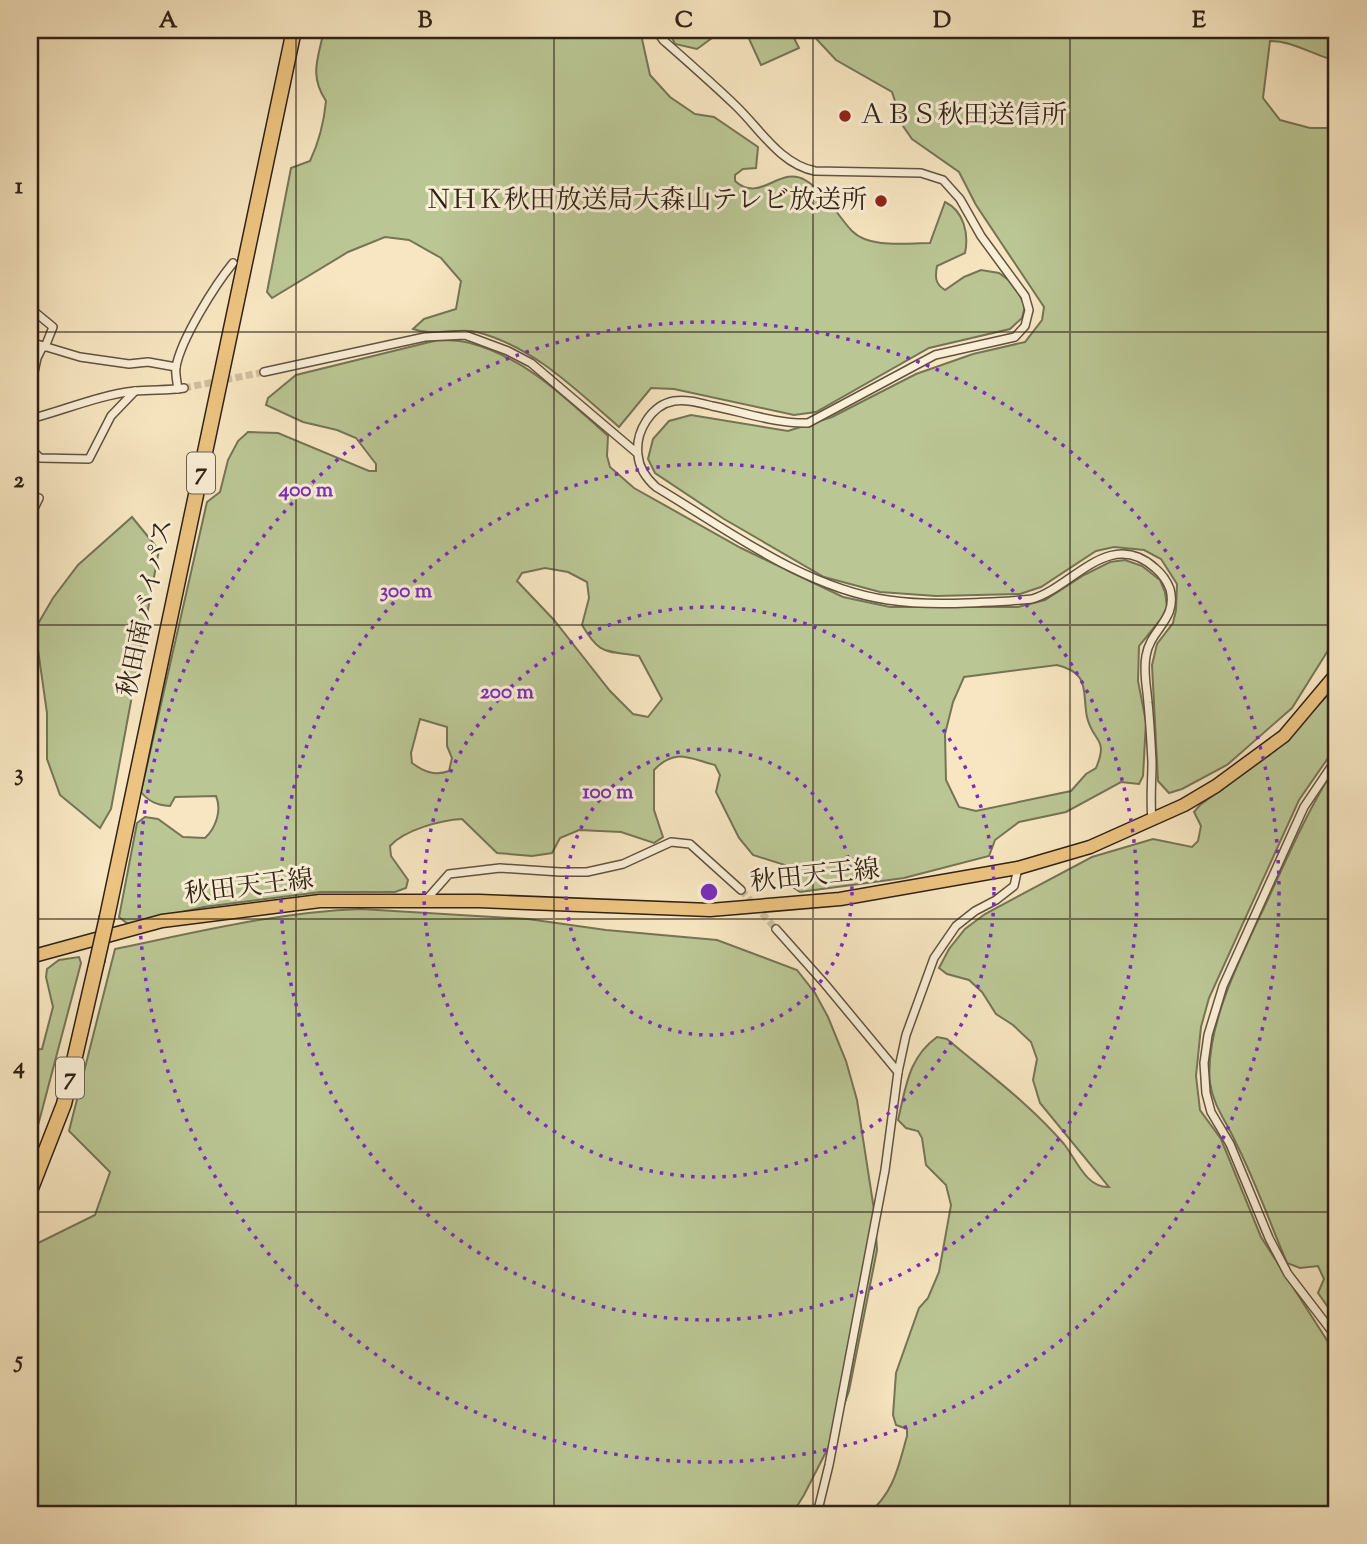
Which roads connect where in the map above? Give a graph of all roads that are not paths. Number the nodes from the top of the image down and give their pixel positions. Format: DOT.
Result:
graph roads {
  1 [pos="294,30"];
  2 [pos="656,30"];
  3 [pos="233,263"];
  4 [pos="30,308"];
  5 [pos="30,342"];
  6 [pos="44,346"];
  7 [pos="176,367"];
  8 [pos="264,372"];
  9 [pos="30,377"];
  10 [pos="135,391"];
  11 [pos="30,419"];
  12 [pos="30,448"];
  13 [pos="637,453"];
  14 [pos="40,498"];
  15 [pos="30,517"];
  16 [pos="1337,673"];
  17 [pos="1337,758"];
  18 [pos="1152,820"];
  19 [pos="1018,868"];
  20 [pos="741,890"];
  21 [pos="426,900"];
  22 [pos="776,929"];
  23 [pos="31,955"];
  24 [pos="898,1072"];
  25 [pos="30,1191"];
  26 [pos="1337,1338"];
  27 [pos="817,1514"];
  1 -- 25 [label="highway, 秋田南バイパス / 7, bridge"];
  2 -- 13 [label="street"];
  3 -- 7 [label="street"];
  4 -- 6 [label="street"];
  5 -- 6 [label="street"];
  6 -- 7 [label="street"];
  6 -- 9 [label="street"];
  7 -- 10 [label="street"];
  8 -- 13 [label="street"];
  10 -- 11 [label="street"];
  10 -- 12 [label="street"];
  13 -- 18 [label="street"];
  14 -- 15 [label="street"];
  16 -- 18 [label="main road, 秋田天王線"];
  17 -- 26 [label="street"];
  18 -- 19 [label="main road, 秋田天王線"];
  19 -- 21 [label="main road, 秋田天王線"];
  19 -- 24 [label="street"];
  20 -- 21 [label="street"];
  21 -- 23 [label="main road, 秋田天王線"];
  22 -- 24 [label="street"];
  24 -- 27 [label="street"];
}
